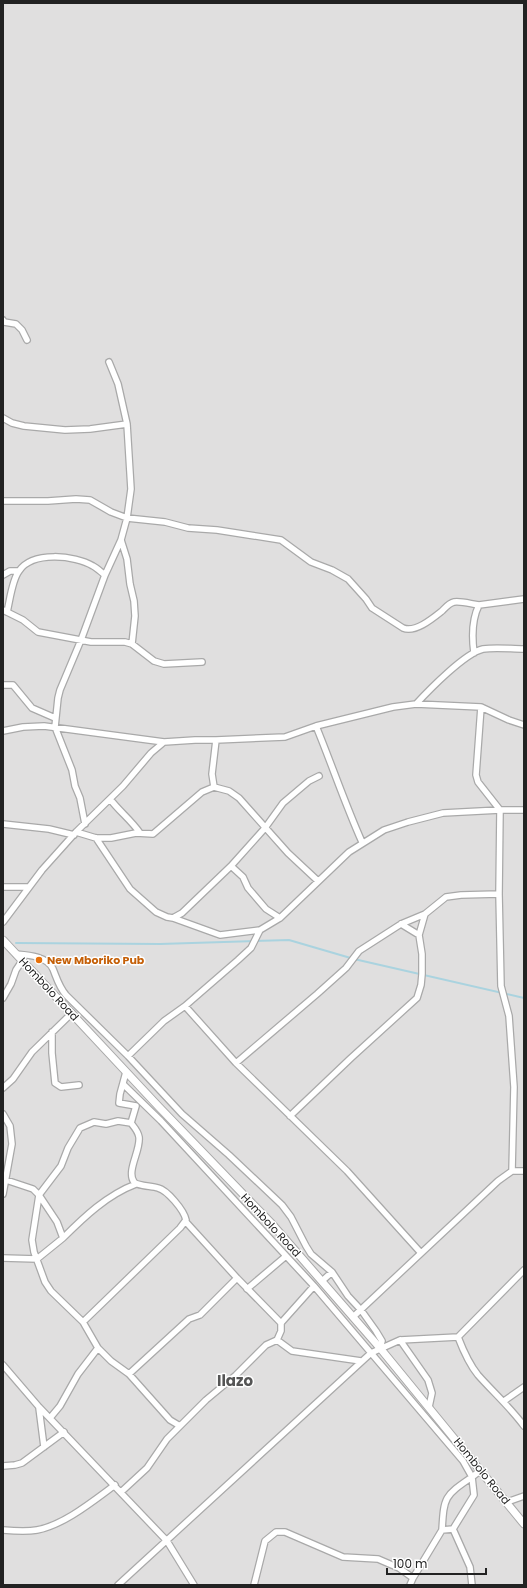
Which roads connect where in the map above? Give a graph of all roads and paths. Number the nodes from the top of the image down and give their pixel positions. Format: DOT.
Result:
graph roads {
  1 [pos="3,320"];
  2 [pos="27,340"];
  3 [pos="109,362"];
  4 [pos="3,418"];
  5 [pos="127,424"];
  6 [pos="3,501"];
  7 [pos="127,518"];
  8 [pos="121,540"];
  9 [pos="18,571"];
  10 [pos="3,575"];
  11 [pos="105,575"];
  12 [pos="524,600"];
  13 [pos="479,606"];
  14 [pos="5,611"];
  15 [pos="81,640"];
  16 [pos="132,644"];
  17 [pos="524,649"];
  18 [pos="474,653"];
  19 [pos="202,662"];
  20 [pos="3,685"];
  21 [pos="416,704"];
  22 [pos="481,707"];
  23 [pos="55,718"];
  24 [pos="524,725"];
  25 [pos="316,726"];
  26 [pos="55,727"];
  27 [pos="3,731"];
  28 [pos="216,740"];
  29 [pos="164,742"];
  30 [pos="319,776"];
  31 [pos="214,787"];
  32 [pos="110,799"];
  33 [pos="500,810"];
  34 [pos="524,810"];
  35 [pos="3,824"];
  36 [pos="85,824"];
  37 [pos="265,828"];
  38 [pos="140,833"];
  39 [pos="75,834"];
  40 [pos="96,838"];
  41 [pos="362,842"];
  42 [pos="231,866"];
  43 [pos="318,881"];
  44 [pos="3,887"];
  45 [pos="28,887"];
  46 [pos="499,894"];
  47 [pos="425,914"];
  48 [pos="173,918"];
  49 [pos="280,918"];
  50 [pos="3,922"];
  51 [pos="401,924"];
  52 [pos="260,930"];
  53 [pos="419,935"];
  54 [pos="3,940"];
  55 [pos="16,954"];
  56 [pos="22,961"];
  57 [pos="3,998"];
  58 [pos="185,1006"];
  59 [pos="72,1013"];
  60 [pos="52,1032"];
  61 [pos="128,1056"];
  62 [pos="236,1063"];
  63 [pos="126,1072"];
  64 [pos="123,1084"];
  65 [pos="79,1085"];
  66 [pos="3,1088"];
  67 [pos="3,1114"];
  68 [pos="290,1116"];
  69 [pos="131,1123"];
  70 [pos="512,1171"];
  71 [pos="524,1171"];
  72 [pos="6,1180"];
  73 [pos="136,1184"];
  74 [pos="3,1194"];
  75 [pos="39,1195"];
  76 [pos="186,1222"];
  77 [pos="62,1238"];
  78 [pos="421,1253"];
  79 [pos="286,1256"];
  80 [pos="3,1258"];
  81 [pos="37,1259"];
  82 [pos="524,1270"];
  83 [pos="332,1272"];
  84 [pos="237,1278"];
  85 [pos="322,1281"];
  86 [pos="314,1286"];
  87 [pos="247,1289"];
  88 [pos="361,1310"];
  89 [pos="353,1317"];
  90 [pos="83,1322"];
  91 [pos="281,1323"];
  92 [pos="458,1337"];
  93 [pos="277,1340"];
  94 [pos="400,1340"];
  95 [pos="98,1348"];
  96 [pos="380,1348"];
  97 [pos="371,1353"];
  98 [pos="362,1361"];
  99 [pos="3,1365"];
  100 [pos="129,1374"];
  101 [pos="524,1387"];
  102 [pos="504,1401"];
  103 [pos="39,1407"];
  104 [pos="429,1407"];
  105 [pos="50,1418"];
  106 [pos="180,1426"];
  107 [pos="524,1426"];
  108 [pos="64,1432"];
  109 [pos="44,1447"];
  110 [pos="3,1466"];
  111 [pos="481,1470"];
  112 [pos="472,1477"];
  113 [pos="115,1485"];
  114 [pos="121,1492"];
  115 [pos="524,1496"];
  116 [pos="507,1502"];
  117 [pos="524,1524"];
  118 [pos="454,1529"];
  119 [pos="3,1530"];
  120 [pos="442,1530"];
  121 [pos="167,1541"];
  122 [pos="413,1578"];
  123 [pos="118,1585"];
  124 [pos="194,1585"];
  125 [pos="254,1585"];
  126 [pos="410,1585"];
  127 [pos="472,1585"];
  1 -- 2 [label="street"];
  3 -- 5 [label="street"];
  4 -- 5 [label="street"];
  5 -- 7 [label="street"];
  6 -- 7 [label="street"];
  7 -- 8 [label="street"];
  7 -- 13 [label="street"];
  8 -- 11 [label="street"];
  8 -- 16 [label="street"];
  9 -- 10 [label="street"];
  9 -- 11 [label="street"];
  9 -- 14 [label="street"];
  11 -- 15 [label="street"];
  12 -- 13 [label="street"];
  13 -- 18 [label="street"];
  14 -- 15 [label="street"];
  15 -- 16 [label="street"];
  15 -- 23 [label="street"];
  16 -- 19 [label="street"];
  17 -- 18 [label="street"];
  18 -- 21 [label="street"];
  20 -- 23 [label="street"];
  21 -- 22 [label="street"];
  21 -- 25 [label="street"];
  22 -- 24 [label="street"];
  22 -- 33 [label="street"];
  23 -- 26 [label="street"];
  25 -- 28 [label="street"];
  25 -- 41 [label="street"];
  26 -- 27 [label="street"];
  26 -- 29 [label="street"];
  26 -- 36 [label="street"];
  28 -- 29 [label="street"];
  28 -- 31 [label="street"];
  29 -- 32 [label="street"];
  30 -- 37 [label="street"];
  31 -- 37 [label="street"];
  31 -- 38 [label="street"];
  32 -- 36 [label="street"];
  32 -- 38 [label="street"];
  33 -- 34 [label="street"];
  33 -- 41 [label="street"];
  33 -- 46 [label="street"];
  35 -- 39 [label="street"];
  36 -- 39 [label="street"];
  37 -- 42 [label="street"];
  37 -- 43 [label="street"];
  38 -- 40 [label="street"];
  39 -- 40 [label="street"];
  39 -- 45 [label="street"];
  40 -- 48 [label="street"];
  41 -- 43 [label="street"];
  42 -- 48 [label="street"];
  42 -- 49 [label="street"];
  43 -- 49 [label="street"];
  44 -- 45 [label="street"];
  45 -- 50 [label="street"];
  46 -- 47 [label="street"];
  46 -- 70 [label="street"];
  47 -- 51 [label="street"];
  47 -- 53 [label="street"];
  48 -- 52 [label="street"];
  49 -- 52 [label="street"];
  51 -- 53 [label="street"];
  51 -- 62 [label="street"];
  52 -- 58 [label="street"];
  53 -- 68 [label="street"];
  54 -- 55 [label="street, Hombolo Road"];
  55 -- 56 [label="street, Hombolo Road"];
  55 -- 61 [label="street"];
  56 -- 57 [label="street"];
  56 -- 59 [label="street, Hombolo Road"];
  58 -- 61 [label="street"];
  58 -- 62 [label="street"];
  59 -- 60 [label="street"];
  59 -- 63 [label="street, Hombolo Road"];
  60 -- 65 [label="street"];
  60 -- 66 [label="street"];
  61 -- 83 [label="street"];
  62 -- 68 [label="street"];
  63 -- 64 [label="street"];
  63 -- 85 [label="street, Hombolo Road"];
  64 -- 69 [label="street"];
  64 -- 79 [label="street"];
  67 -- 72 [label="street"];
  68 -- 78 [label="street"];
  69 -- 73 [label="street"];
  69 -- 75 [label="street"];
  70 -- 71 [label="street"];
  70 -- 78 [label="street"];
  72 -- 74 [label="street"];
  72 -- 75 [label="street"];
  73 -- 76 [label="street"];
  73 -- 77 [label="street"];
  75 -- 77 [label="street"];
  75 -- 81 [label="street"];
  76 -- 84 [label="street"];
  76 -- 90 [label="street"];
  77 -- 81 [label="street"];
  78 -- 88 [label="street"];
  79 -- 86 [label="street"];
  79 -- 87 [label="street"];
  80 -- 81 [label="street"];
  81 -- 90 [label="street"];
  82 -- 92 [label="street"];
  83 -- 85 [label="street"];
  83 -- 88 [label="street"];
  84 -- 87 [label="street"];
  84 -- 100 [label="street"];
  85 -- 89 [label="street, Hombolo Road"];
  86 -- 91 [label="street"];
  86 -- 97 [label="street"];
  87 -- 91 [label="street"];
  88 -- 89 [label="street"];
  88 -- 96 [label="street"];
  89 -- 96 [label="street, Hombolo Road"];
  90 -- 95 [label="street"];
  91 -- 93 [label="street"];
  92 -- 94 [label="street"];
  92 -- 102 [label="street"];
  93 -- 98 [label="street"];
  93 -- 106 [label="street"];
  94 -- 96 [label="street"];
  94 -- 104 [label="street"];
  95 -- 100 [label="street"];
  95 -- 105 [label="street"];
  96 -- 97 [label="street"];
  96 -- 104 [label="street, Hombolo Road"];
  97 -- 98 [label="street"];
  97 -- 112 [label="street"];
  98 -- 121 [label="street"];
  99 -- 103 [label="street"];
  100 -- 106 [label="street"];
  101 -- 102 [label="street"];
  102 -- 107 [label="street"];
  103 -- 105 [label="street"];
  103 -- 109 [label="street"];
  104 -- 111 [label="street, Hombolo Road"];
  105 -- 108 [label="street"];
  106 -- 114 [label="street"];
  108 -- 109 [label="street"];
  108 -- 113 [label="street"];
  109 -- 110 [label="street"];
  111 -- 112 [label="street"];
  111 -- 116 [label="street, Hombolo Road"];
  112 -- 118 [label="street"];
  112 -- 120 [label="street"];
  113 -- 114 [label="street"];
  113 -- 119 [label="street"];
  114 -- 121 [label="street"];
  115 -- 116 [label="street"];
  116 -- 117 [label="street, Hombolo Road"];
  118 -- 120 [label="street"];
  118 -- 127 [label="street"];
  120 -- 122 [label="street"];
  121 -- 123 [label="street"];
  121 -- 124 [label="street"];
  122 -- 125 [label="street"];
  122 -- 126 [label="street"];
}
